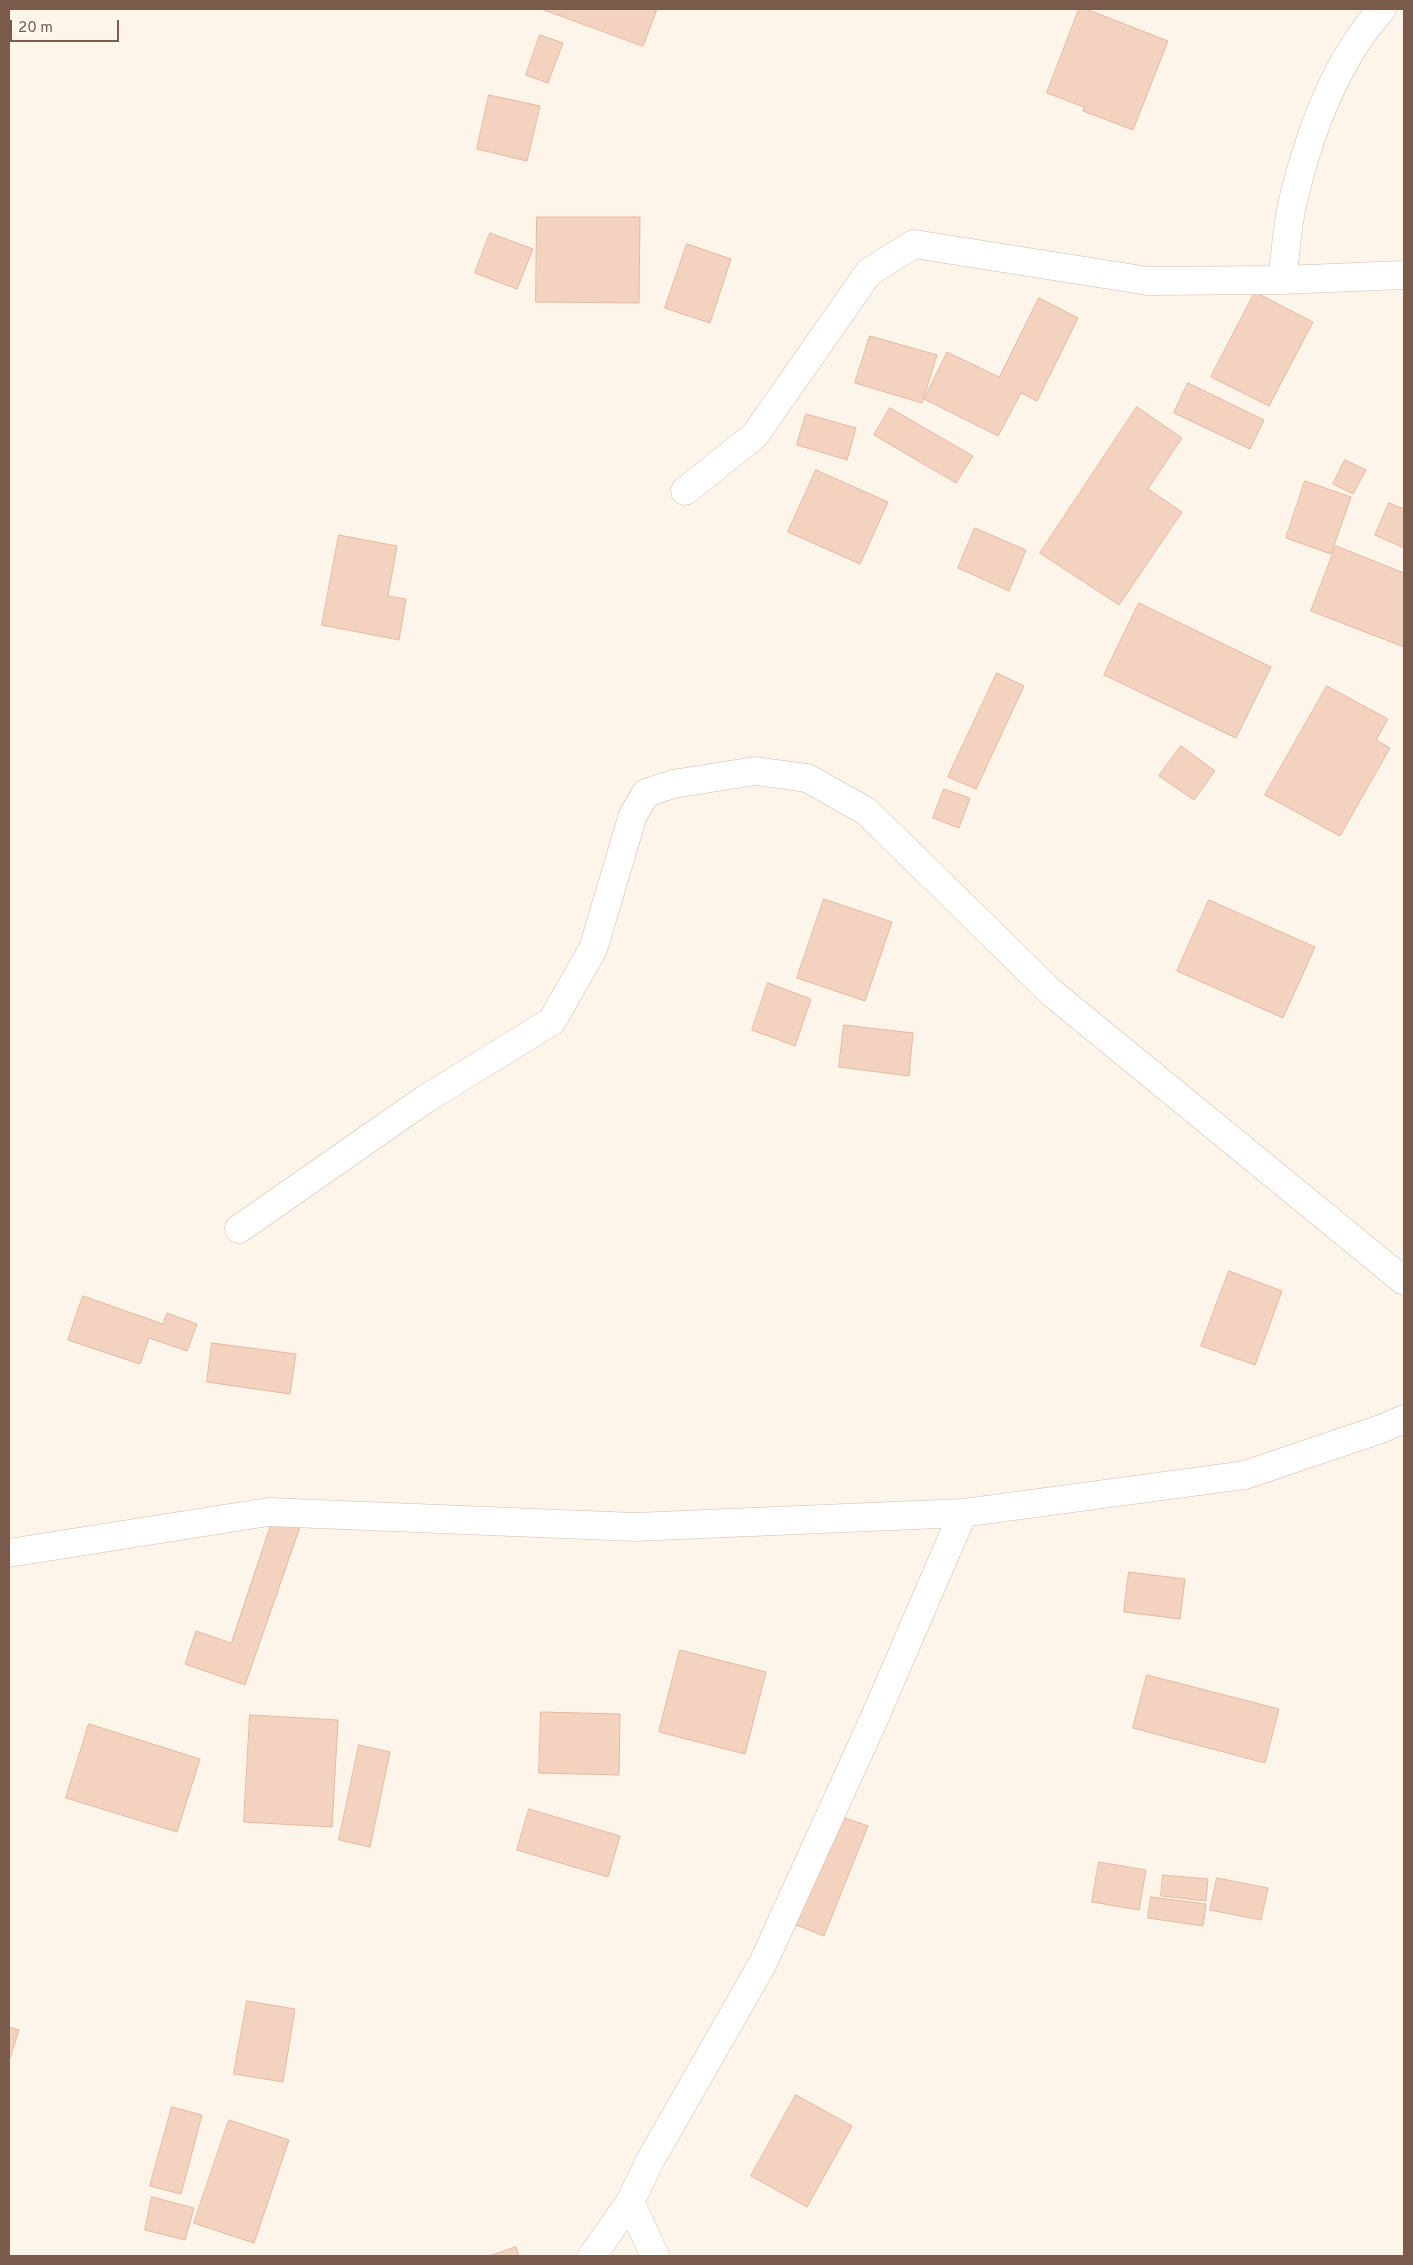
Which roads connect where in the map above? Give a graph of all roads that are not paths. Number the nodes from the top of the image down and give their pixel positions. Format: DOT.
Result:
graph roads {
  1 [pos="1382,9"];
  2 [pos="1404,275"];
  3 [pos="1282,280"];
  4 [pos="685,491"];
  5 [pos="239,1229"];
  6 [pos="1404,1281"];
  7 [pos="1404,1419"];
  8 [pos="964,1513"];
  9 [pos="9,1553"];
  10 [pos="630,2202"];
  11 [pos="592,2256"];
  12 [pos="655,2256"];
  1 -- 3 [label="street"];
  2 -- 3 [label="street"];
  3 -- 4 [label="street"];
  5 -- 6 [label="street"];
  7 -- 8 [label="street"];
  8 -- 9 [label="street"];
  8 -- 10 [label="street"];
  10 -- 11 [label="street"];
  10 -- 12 [label="street"];
}
